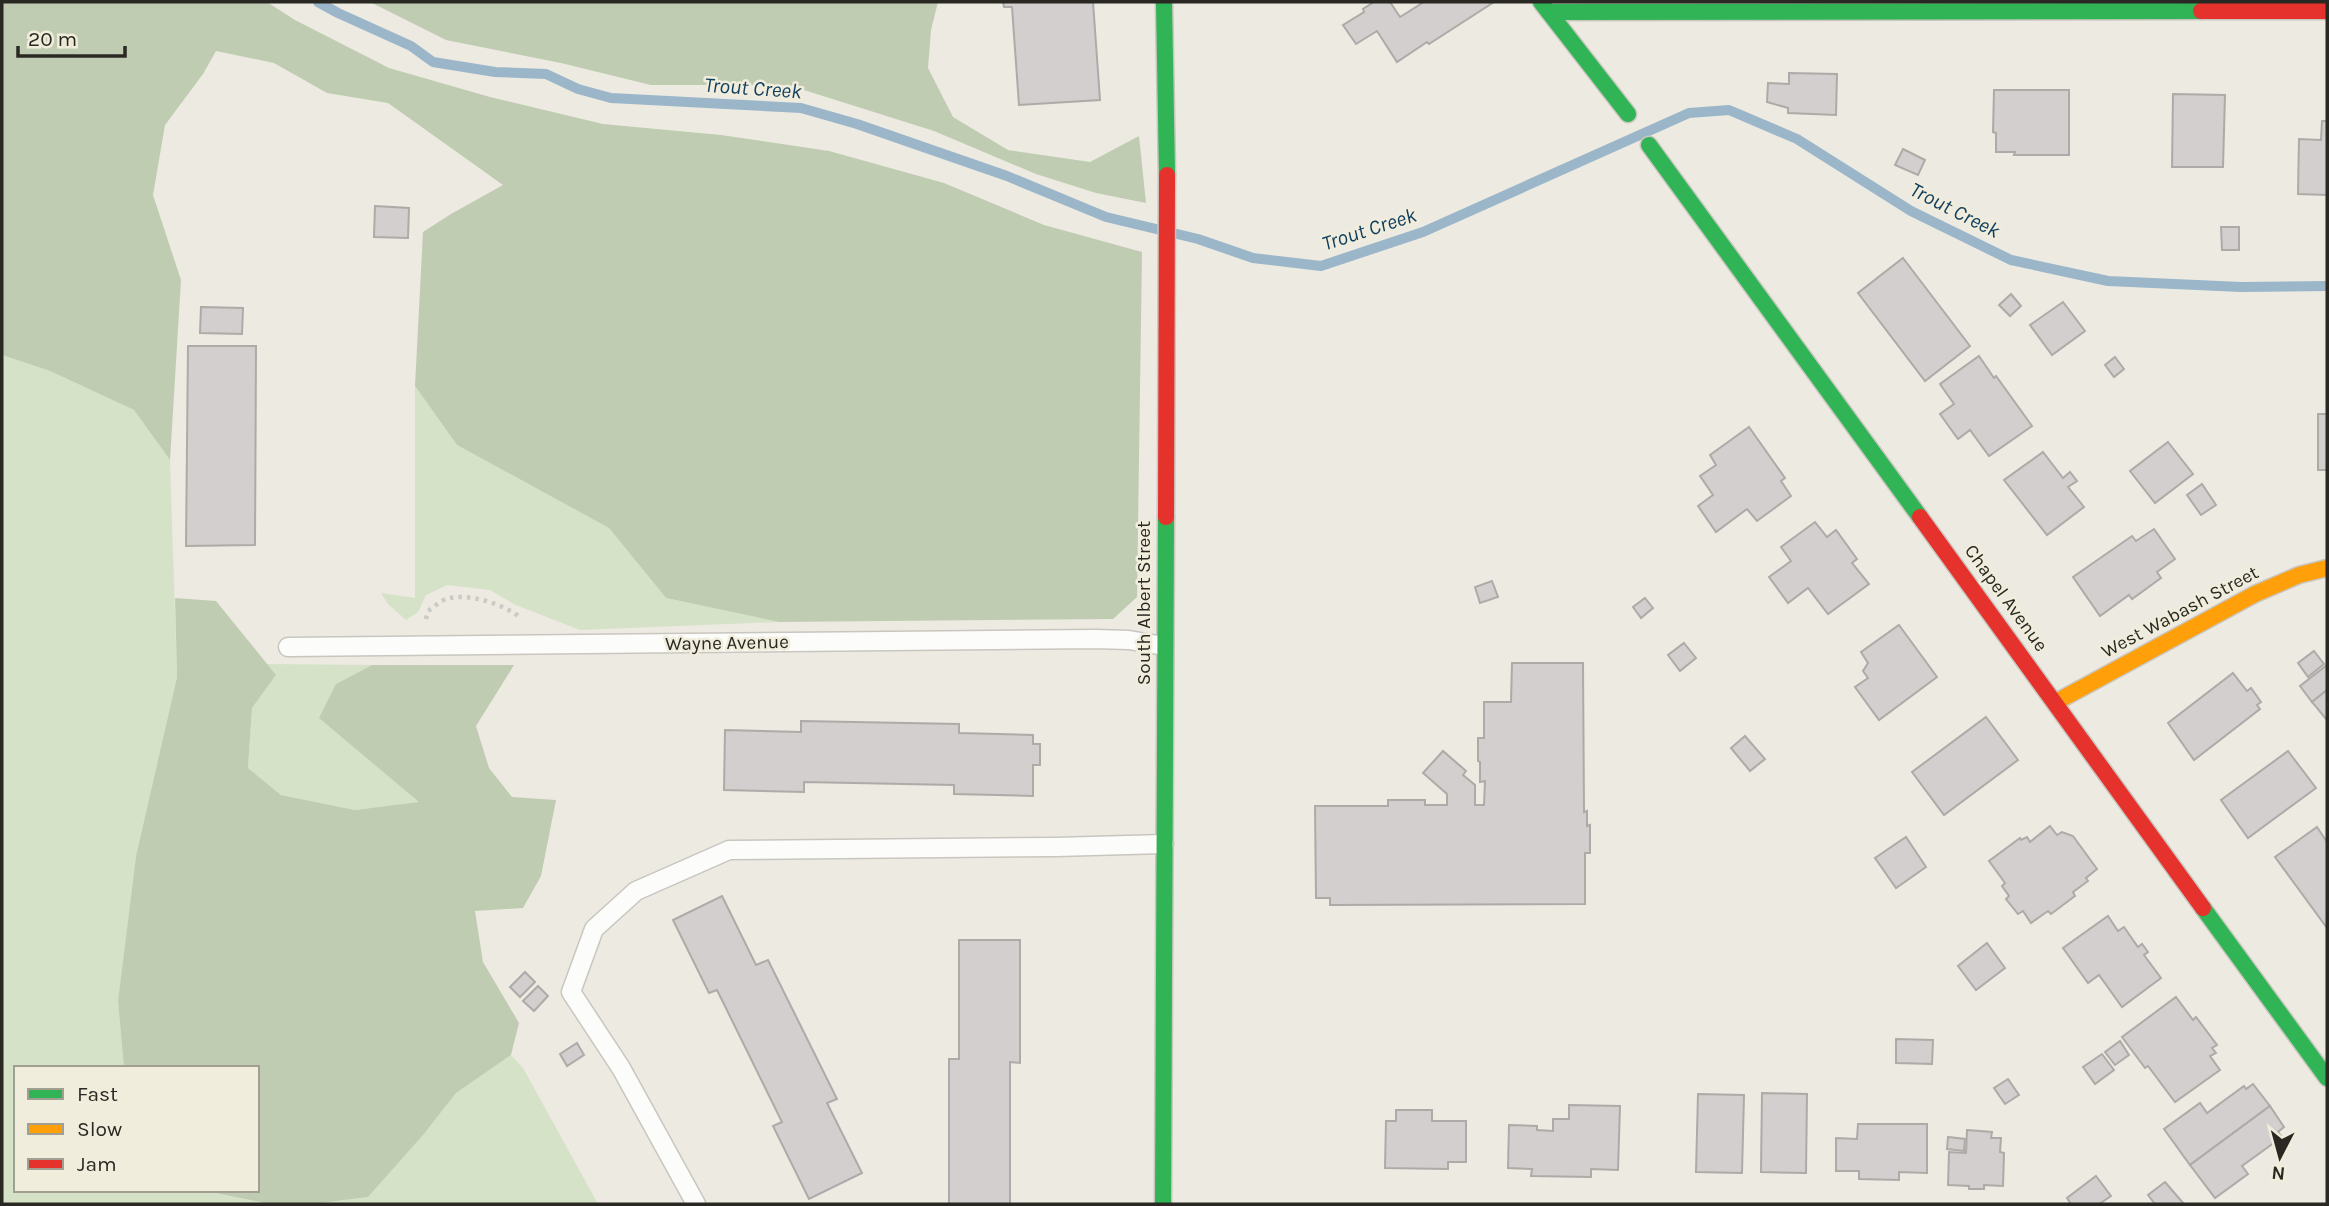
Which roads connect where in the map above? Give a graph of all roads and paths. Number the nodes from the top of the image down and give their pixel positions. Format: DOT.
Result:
graph roads {
  1 [pos="1164,2"];
  2 [pos="1545,7"];
  3 [pos="2327,11"];
  4 [pos="1628,114"];
  5 [pos="1649,145"];
  6 [pos="2327,568"];
  7 [pos="1164,646"];
  8 [pos="288,647"];
  9 [pos="2056,702"];
  10 [pos="1164,844"];
  11 [pos="2327,1078"];
  12 [pos="696,1204"];
  13 [pos="1163,1204"];
  1 -- 7 [label="street, South Albert Street"];
  2 -- 3 [label="street"];
  2 -- 4 [label="street"];
  5 -- 9 [label="street, Chapel Avenue"];
  6 -- 9 [label="street, West Wabash Street"];
  7 -- 8 [label="lane, Wayne Avenue"];
  7 -- 10 [label="street, South Albert Street"];
  9 -- 11 [label="street, Chapel Avenue"];
  10 -- 12 [label="lane"];
  10 -- 13 [label="street, South Albert Street"];
}
